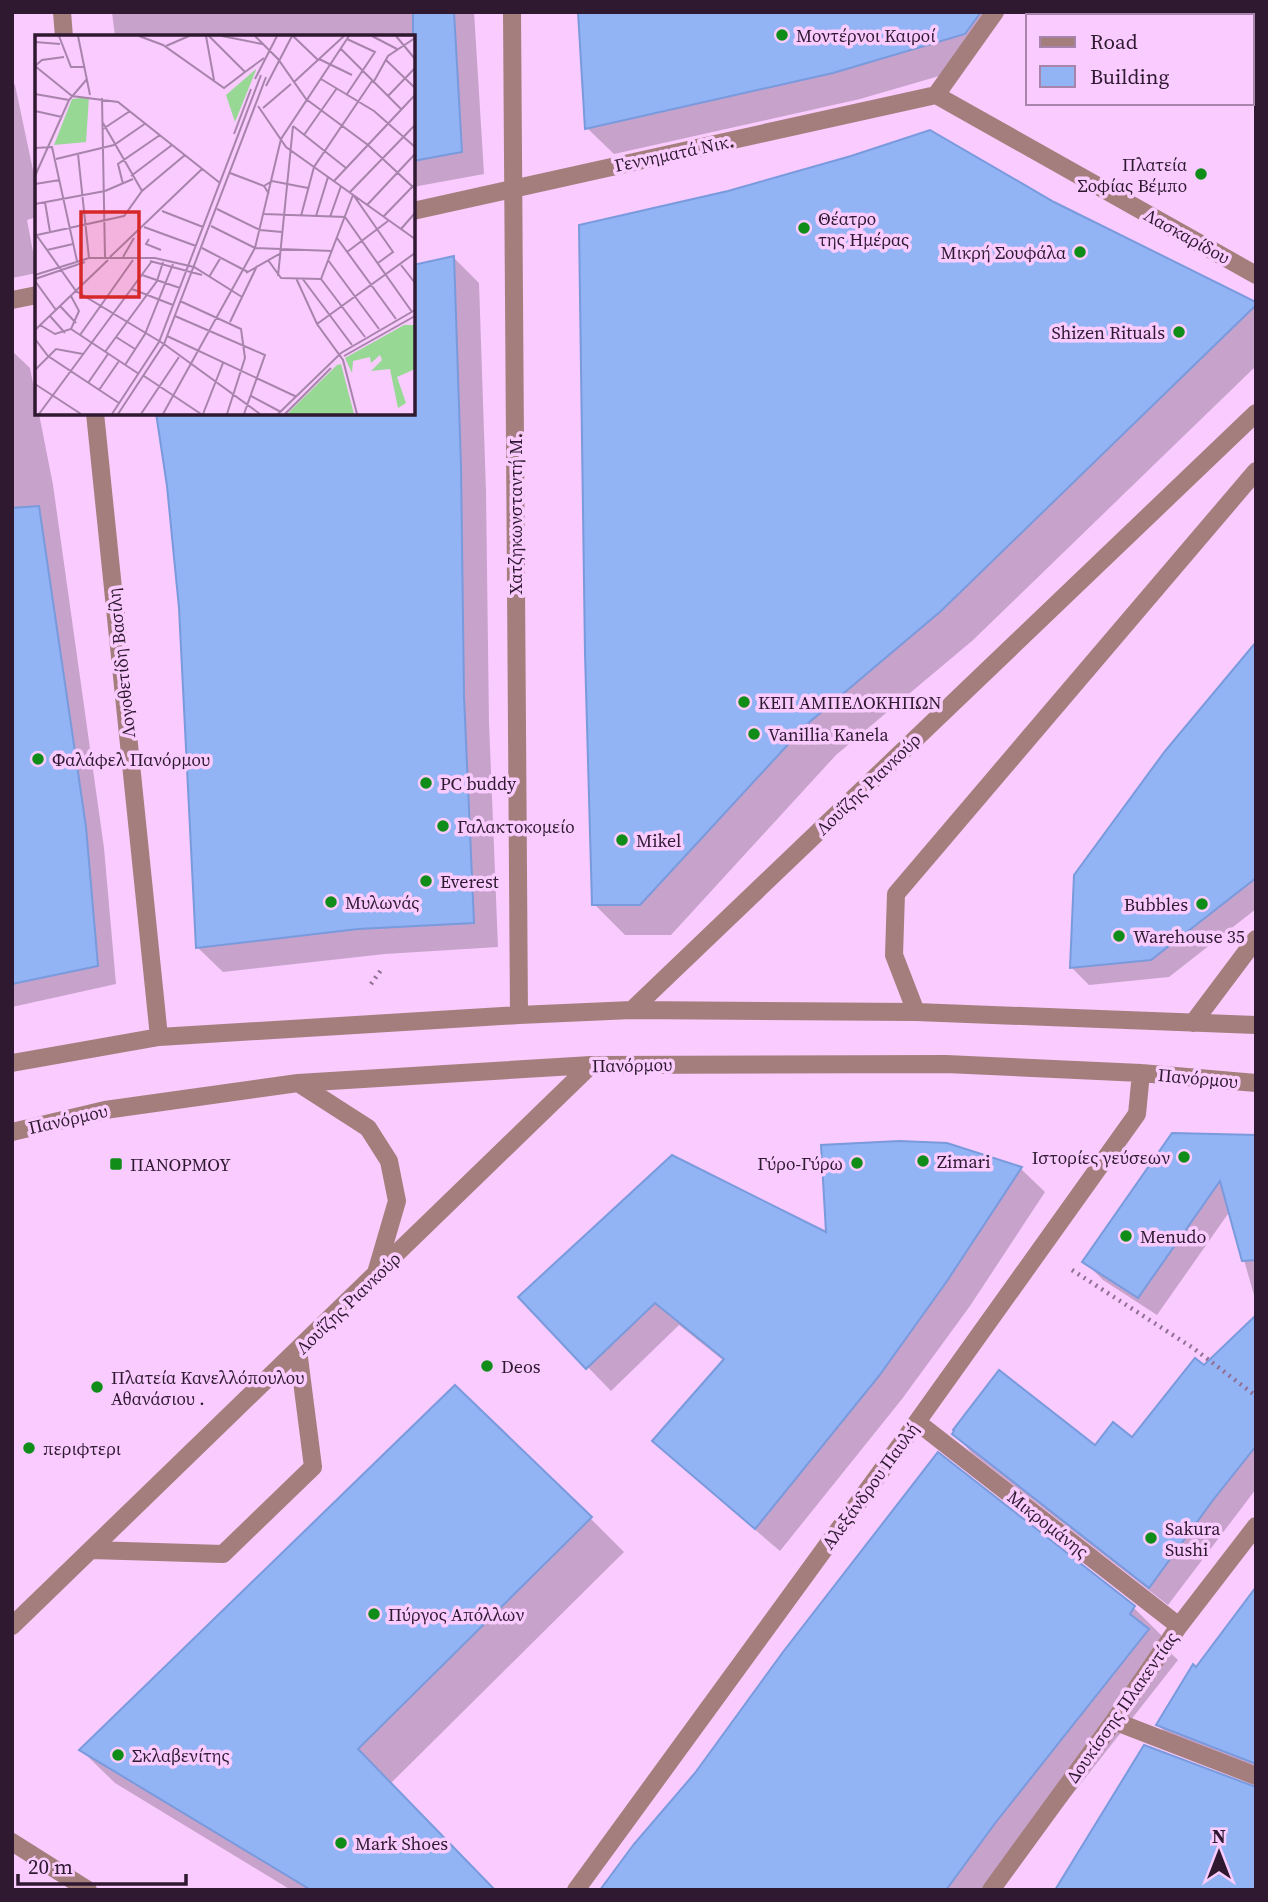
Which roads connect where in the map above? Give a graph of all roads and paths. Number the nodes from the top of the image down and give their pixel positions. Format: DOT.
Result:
graph roads {
  1 [pos="62,12"];
  2 [pos="512,12"];
  3 [pos="995,12"];
  4 [pos="64,35"];
  5 [pos="936,95"];
  6 [pos="512,188"];
  7 [pos="415,211"];
  8 [pos="1256,275"];
  9 [pos="35,295"];
  10 [pos="12,300"];
  11 [pos="1256,413"];
  12 [pos="95,415"];
  13 [pos="1256,471"];
  14 [pos="1248,490"];
  15 [pos="1256,939"];
  16 [pos="632,1010"];
  17 [pos="916,1012"];
  18 [pos="519,1015"];
  19 [pos="1193,1023"];
  20 [pos="1256,1025"];
  21 [pos="159,1037"];
  22 [pos="12,1063"];
  23 [pos="591,1065"];
  24 [pos="1141,1073"];
  25 [pos="298,1083"];
  26 [pos="1256,1083"];
  27 [pos="12,1132"];
  28 [pos="1041,1250"];
  29 [pos="375,1277"];
  30 [pos="298,1350"];
  31 [pos="1256,1396"];
  32 [pos="917,1422"];
  33 [pos="1256,1525"];
  34 [pos="91,1550"];
  35 [pos="12,1626"];
  36 [pos="1179,1626"];
  37 [pos="1114,1721"];
  38 [pos="1256,1776"];
  39 [pos="12,1842"];
  40 [pos="88,1890"];
  41 [pos="576,1890"];
  42 [pos="991,1890"];
  1 -- 4 [label="street"];
  2 -- 6 [label="street, Χατζηκωνσταντή Μ."];
  3 -- 5 [label="street"];
  5 -- 6 [label="street, Γεννηματά Νικ."];
  5 -- 8 [label="street, Λασκαρίδου"];
  6 -- 7 [label="street, Γεννηματά Νικ."];
  6 -- 18 [label="street, Χατζηκωνσταντή Μ."];
  9 -- 10 [label="street"];
  11 -- 16 [label="street, Λουΐζης Ριανκούρ"];
  12 -- 21 [label="street, Λογοθετίδη Βασίλη"];
  13 -- 14 [label="street"];
  14 -- 17 [label="street"];
  15 -- 19 [label="street"];
  16 -- 17 [label="street"];
  16 -- 18 [label="street"];
  17 -- 19 [label="street"];
  18 -- 21 [label="street"];
  19 -- 20 [label="street"];
  21 -- 22 [label="street"];
  23 -- 24 [label="street, Πανόρμου"];
  23 -- 25 [label="street, Πανόρμου"];
  23 -- 29 [label="street, Λουΐζης Ριανκούρ"];
  24 -- 26 [label="street, Πανόρμου"];
  24 -- 28 [label="street, Αλεξάνδρου Παυλή"];
  25 -- 27 [label="street, Πανόρμου"];
  25 -- 29 [label="street"];
  28 -- 31 [label="path"];
  28 -- 32 [label="street, Αλεξάνδρου Παυλή"];
  29 -- 30 [label="street, Λουΐζης Ριανκούρ"];
  30 -- 34 [label="street, Λουΐζης Ριανκούρ"];
  30 -- 34 [label="street"];
  32 -- 36 [label="street, Μικρομάνης"];
  32 -- 41 [label="street, Αλεξάνδρου Παυλή"];
  33 -- 36 [label="street, Δουκίσσης Πλακεντίας"];
  34 -- 35 [label="street, Λουΐζης Ριανκούρ"];
  36 -- 37 [label="street, Δουκίσσης Πλακεντίας"];
  37 -- 38 [label="street"];
  37 -- 42 [label="street, Δουκίσσης Πλακεντίας"];
  39 -- 40 [label="street"];
}
